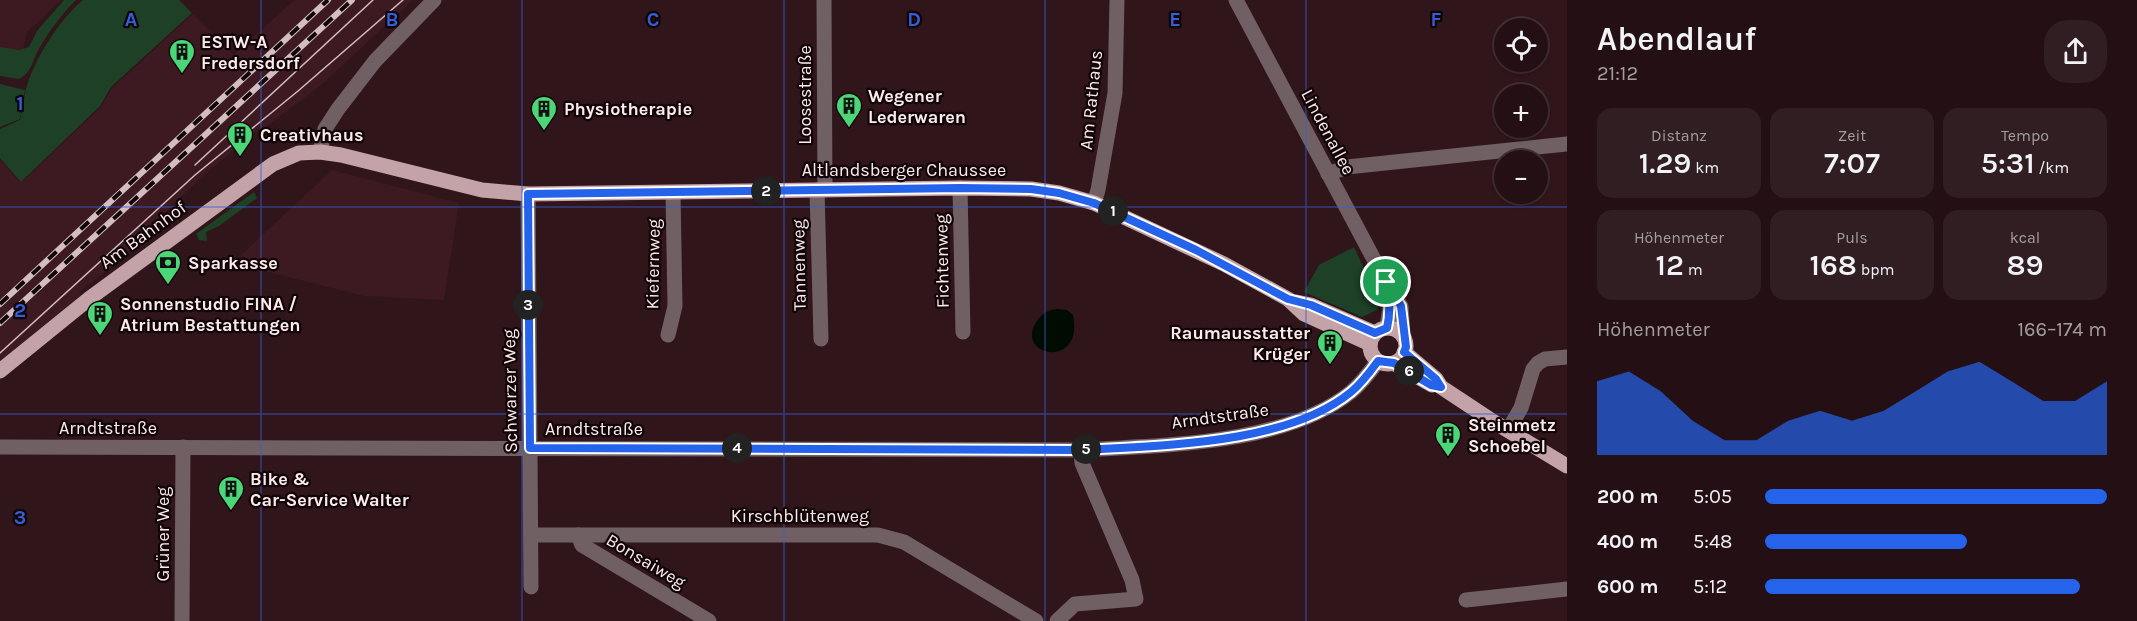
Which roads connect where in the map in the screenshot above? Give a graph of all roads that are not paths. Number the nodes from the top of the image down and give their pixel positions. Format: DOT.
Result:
graph roads {
  1 [pos="434,0"];
  2 [pos="824,0"];
  3 [pos="1117,0"];
  4 [pos="1236,0"];
  5 [pos="1567,144"];
  6 [pos="320,152"];
  7 [pos="1328,174"];
  8 [pos="960,188"];
  9 [pos="821,190"];
  10 [pos="674,193"];
  11 [pos="528,194"];
  12 [pos="1094,203"];
  13 [pos="1386,282"];
  14 [pos="963,332"];
  15 [pos="668,335"];
  16 [pos="1377,335"];
  17 [pos="1403,336"];
  18 [pos="821,339"];
  19 [pos="1567,357"];
  20 [pos="1392,359"];
  21 [pos="0,371"];
  22 [pos="1508,430"];
  23 [pos="0,447"];
  24 [pos="183,447"];
  25 [pos="530,448"];
  26 [pos="1081,450"];
  27 [pos="1567,466"];
  28 [pos="531,535"];
  29 [pos="578,535"];
  30 [pos="531,587"];
  31 [pos="1567,589"];
  32 [pos="1466,600"];
  33 [pos="182,621"];
  34 [pos="709,621"];
  35 [pos="1036,621"];
  36 [pos="1057,621"];
  1 -- 6 [label="street"];
  2 -- 9 [label="street, Loosestraße"];
  3 -- 12 [label="street, Am Rathaus"];
  4 -- 7 [label="street, Lindenallee"];
  5 -- 7 [label="street"];
  6 -- 11 [label="main road, Altlandsberger Chaussee"];
  6 -- 21 [label="main road, Am Bahnhof"];
  7 -- 13 [label="street, Lindenallee"];
  8 -- 9 [label="main road, Altlandsberger Chaussee"];
  8 -- 12 [label="main road, Altlandsberger Chaussee"];
  8 -- 14 [label="street, Fichtenweg"];
  9 -- 10 [label="main road, Altlandsberger Chaussee"];
  9 -- 18 [label="street, Tannenweg"];
  10 -- 11 [label="main road, Altlandsberger Chaussee"];
  10 -- 15 [label="street, Kiefernweg"];
  11 -- 25 [label="street, Schwarzer Weg"];
  12 -- 16 [label="main road, Altlandsberger Chaussee"];
  13 -- 16 [label="street, Lindenallee"];
  13 -- 17 [label="street, Lindenallee"];
  16 -- 17 [label="main road, Altlandsberger Chaussee"];
  16 -- 20 [label="main road"];
  17 -- 20 [label="main road"];
  19 -- 22 [label="street"];
  20 -- 22 [label="main road"];
  20 -- 26 [label="street, Arndtstraße"];
  22 -- 27 [label="main road"];
  23 -- 24 [label="street, Arndtstraße"];
  24 -- 25 [label="street, Arndtstraße"];
  24 -- 33 [label="street, Grüner Weg"];
  25 -- 26 [label="street, Arndtstraße"];
  25 -- 28 [label="street, Schwarzer Weg"];
  26 -- 36 [label="street"];
  28 -- 29 [label="street"];
  28 -- 30 [label="street, Schwarzer Weg"];
  29 -- 34 [label="street, Bonsaiweg"];
  29 -- 35 [label="street, Kirschblütenweg"];
  31 -- 32 [label="street"];
}
